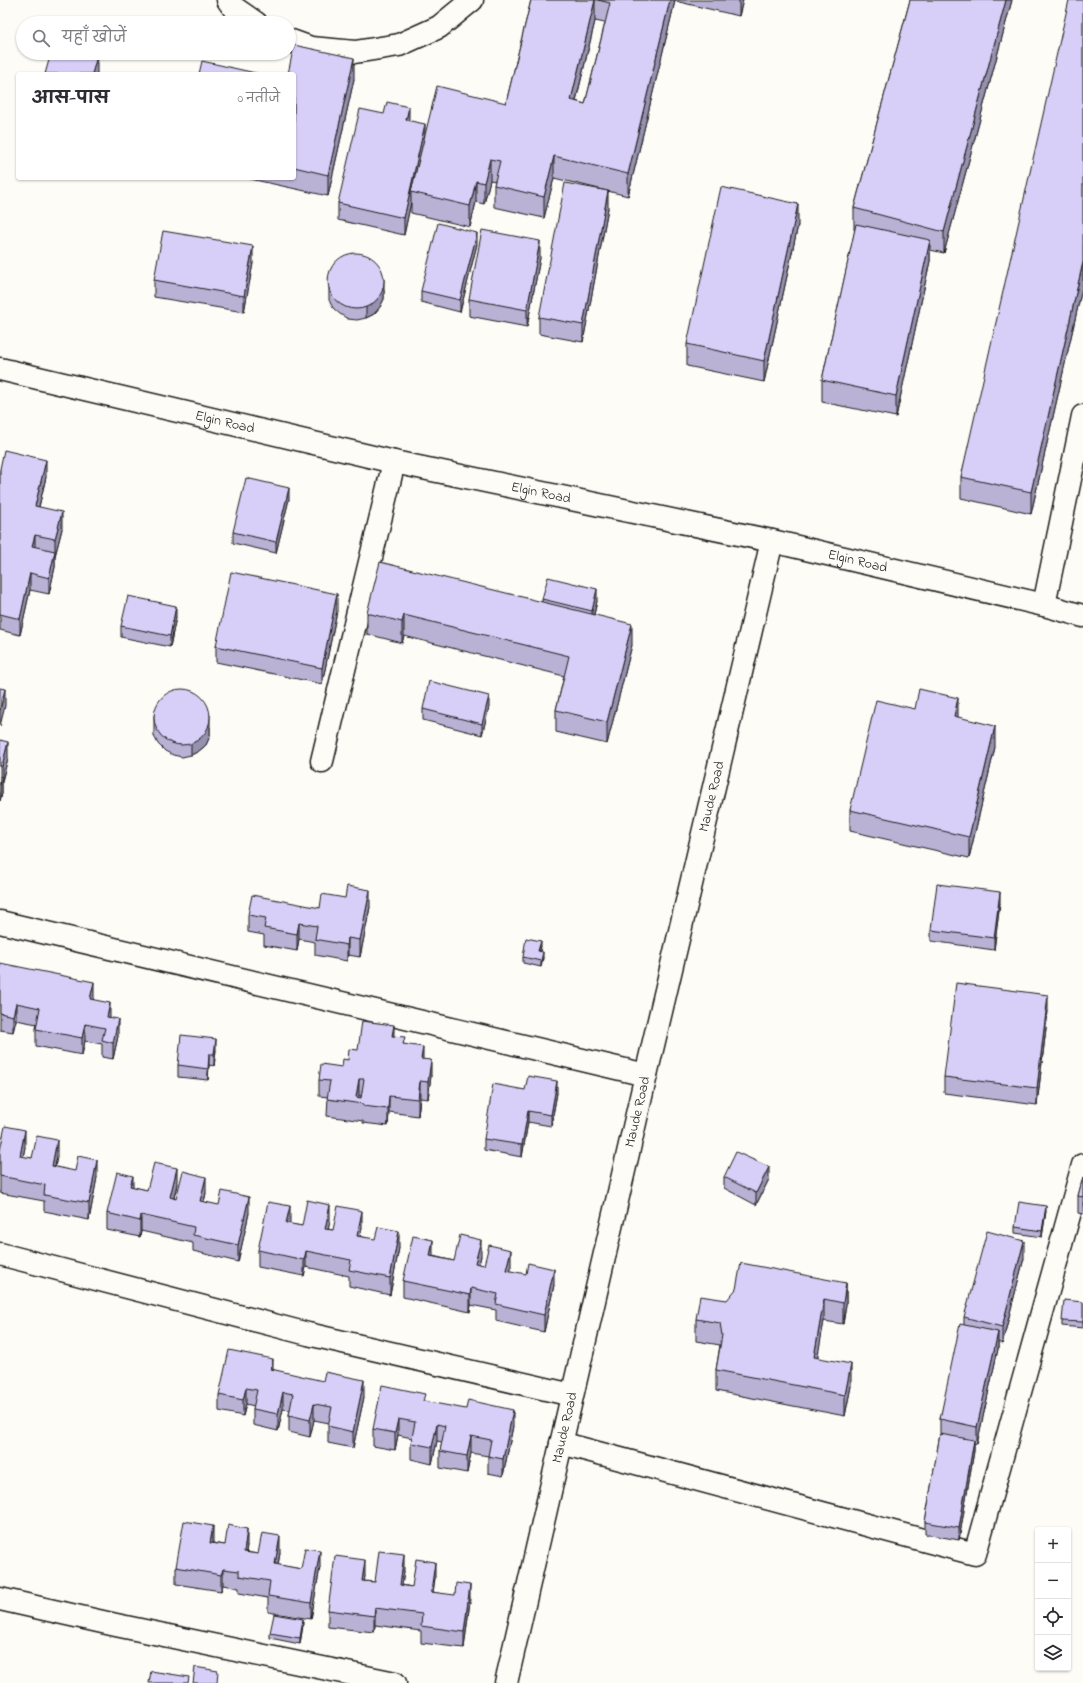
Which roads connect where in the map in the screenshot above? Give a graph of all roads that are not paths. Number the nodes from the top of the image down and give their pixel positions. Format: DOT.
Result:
graph roads {
  1 [pos="228,0"];
  2 [pos="472,0"];
  3 [pos="246,16"];
  4 [pos="296,43"];
  5 [pos="0,369"];
  6 [pos="1083,416"];
  7 [pos="394,462"];
  8 [pos="772,541"];
  9 [pos="1044,605"];
  10 [pos="1083,616"];
  11 [pos="322,761"];
  12 [pos="0,922"];
  13 [pos="646,1075"];
  14 [pos="1083,1165"];
  15 [pos="0,1254"];
  16 [pos="572,1395"];
  17 [pos="561,1443"];
  18 [pos="0,1598"];
  19 [pos="395,1683"];
  20 [pos="506,1683"];
  1 -- 3 [label="street"];
  2 -- 4 [label="street"];
  5 -- 7 [label="street, Elgin Road"];
  6 -- 9 [label="street"];
  7 -- 8 [label="street, Elgin Road"];
  7 -- 11 [label="street"];
  8 -- 9 [label="street, Elgin Road"];
  8 -- 13 [label="street, Maude Road"];
  9 -- 10 [label="street, Elgin Road"];
  12 -- 13 [label="street"];
  13 -- 16 [label="street, Maude Road"];
  14 -- 17 [label="street"];
  15 -- 16 [label="street"];
  16 -- 17 [label="street, Maude Road"];
  17 -- 20 [label="street, Maude Road"];
  18 -- 19 [label="street"];
}
